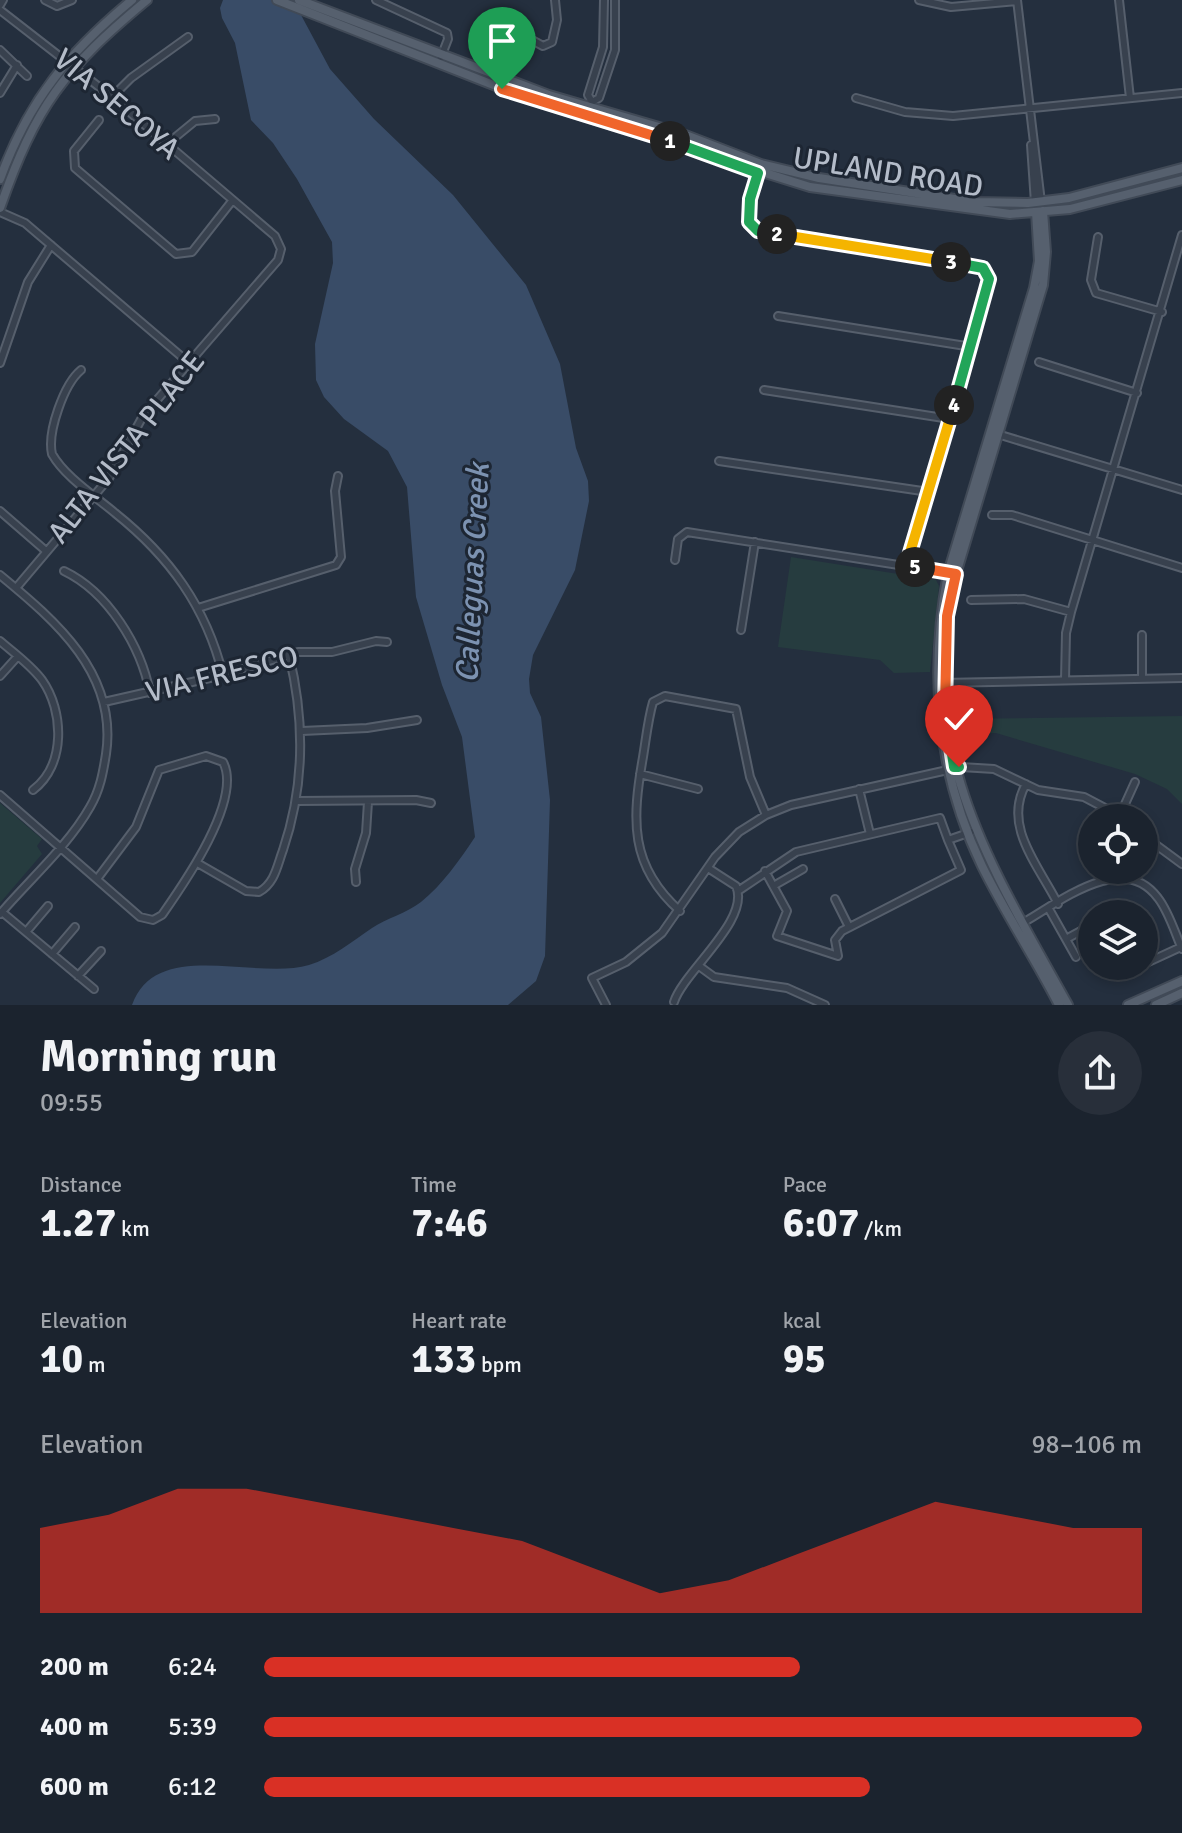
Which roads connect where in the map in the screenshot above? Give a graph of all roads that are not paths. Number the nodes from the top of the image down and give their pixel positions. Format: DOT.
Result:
graph roads {
  1 [pos="45,0"];
  2 [pos="72,0"];
  3 [pos="132,0"];
  4 [pos="147,0"];
  5 [pos="277,0"];
  6 [pos="376,0"];
  7 [pos="555,0"];
  8 [pos="604,0"];
  9 [pos="615,0"];
  10 [pos="919,0"];
  11 [pos="1017,0"];
  12 [pos="1119,0"];
  13 [pos="302,1"];
  14 [pos="1,5"];
  15 [pos="497,21"];
  16 [pos="188,37"];
  17 [pos="0,50"];
  18 [pos="440,60"];
  19 [pos="68,64"];
  20 [pos="17,65"];
  21 [pos="27,76"];
  22 [pos="0,93"];
  23 [pos="1182,93"];
  24 [pos="112,97"];
  25 [pos="856,98"];
  26 [pos="1130,98"];
  27 [pos="1027,109"];
  28 [pos="215,119"];
  29 [pos="99,120"];
  30 [pos="167,144"];
  31 [pos="760,168"];
  32 [pos="1182,168"];
  33 [pos="0,179"];
  34 [pos="1182,180"];
  35 [pos="232,201"];
  36 [pos="1038,203"];
  37 [pos="0,210"];
  38 [pos="1039,213"];
  39 [pos="1182,235"];
  40 [pos="1098,237"];
  41 [pos="51,245"];
  42 [pos="1162,312"];
  43 [pos="778,316"];
  44 [pos="972,347"];
  45 [pos="1039,362"];
  46 [pos="0,363"];
  47 [pos="189,363"];
  48 [pos="81,370"];
  49 [pos="764,390"];
  50 [pos="1137,393"];
  51 [pos="950,419"];
  52 [pos="994,433"];
  53 [pos="719,461"];
  54 [pos="1114,470"];
  55 [pos="338,476"];
  56 [pos="1182,490"];
  57 [pos="929,492"];
  58 [pos="94,496"];
  59 [pos="0,511"];
  60 [pos="992,515"];
  61 [pos="1092,541"];
  62 [pos="755,542"];
  63 [pos="46,551"];
  64 [pos="675,560"];
  65 [pos="906,566"];
  66 [pos="1182,568"];
  67 [pos="64,571"];
  68 [pos="952,574"];
  69 [pos="0,575"];
  70 [pos="16,588"];
  71 [pos="971,600"];
  72 [pos="198,608"];
  73 [pos="1071,612"];
  74 [pos="741,630"];
  75 [pos="1142,635"];
  76 [pos="0,641"];
  77 [pos="387,642"];
  78 [pos="289,655"];
  79 [pos="18,656"];
  80 [pos="223,675"];
  81 [pos="0,676"];
  82 [pos="1142,678"];
  83 [pos="1182,678"];
  84 [pos="1065,680"];
  85 [pos="940,683"];
  86 [pos="150,693"];
  87 [pos="104,702"];
  88 [pos="417,720"];
  89 [pos="302,731"];
  90 [pos="951,768"];
  91 [pos="640,774"];
  92 [pos="1135,782"];
  93 [pos="1026,784"];
  94 [pos="698,789"];
  95 [pos="859,789"];
  96 [pos="33,790"];
  97 [pos="0,795"];
  98 [pos="297,801"];
  99 [pos="368,802"];
  100 [pos="431,803"];
  101 [pos="1098,804"];
  102 [pos="1127,804"];
  103 [pos="766,815"];
  104 [pos="971,832"];
  105 [pos="870,834"];
  106 [pos="948,840"];
  107 [pos="59,846"];
  108 [pos="1158,846"];
  109 [pos="1182,847"];
  110 [pos="1175,856"];
  111 [pos="199,864"];
  112 [pos="1182,864"];
  113 [pos="708,868"];
  114 [pos="803,869"];
  115 [pos="765,871"];
  116 [pos="97,879"];
  117 [pos="356,882"];
  118 [pos="1094,884"];
  119 [pos="1144,884"];
  120 [pos="775,885"];
  121 [pos="738,891"];
  122 [pos="835,899"];
  123 [pos="1058,904"];
  124 [pos="48,906"];
  125 [pos="1049,909"];
  126 [pos="680,911"];
  127 [pos="1,913"];
  128 [pos="1019,926"];
  129 [pos="75,927"];
  130 [pos="849,927"];
  131 [pos="26,932"];
  132 [pos="1078,933"];
  133 [pos="1066,939"];
  134 [pos="1182,948"];
  135 [pos="101,951"];
  136 [pos="52,954"];
  137 [pos="1076,957"];
  138 [pos="1158,958"];
  139 [pos="699,966"];
  140 [pos="78,976"];
  141 [pos="1182,981"];
  142 [pos="94,989"];
  143 [pos="1182,993"];
  144 [pos="674,1002"];
  145 [pos="606,1005"];
  146 [pos="825,1005"];
  147 [pos="1059,1005"];
  148 [pos="1068,1005"];
  149 [pos="1128,1005"];
  150 [pos="1156,1005"];
  1 -- 2 [label="street"];
  3 -- 19 [label="main road"];
  4 -- 19 [label="main road"];
  5 -- 18 [label="main road, UPLAND ROAD"];
  6 -- 18 [label="street"];
  7 -- 15 [label="street"];
  8 -- 9 [label="street"];
  10 -- 11 [label="street"];
  11 -- 27 [label="street"];
  12 -- 26 [label="street"];
  13 -- 18 [label="main road, UPLAND ROAD"];
  14 -- 19 [label="street, VIA SECOYA"];
  16 -- 24 [label="street"];
  17 -- 20 [label="street"];
  18 -- 31 [label="main road, UPLAND ROAD"];
  19 -- 24 [label="street, VIA SECOYA"];
  19 -- 33 [label="main road"];
  19 -- 37 [label="main road"];
  20 -- 21 [label="street"];
  20 -- 22 [label="street"];
  23 -- 26 [label="street"];
  24 -- 30 [label="street, VIA SECOYA"];
  25 -- 27 [label="street"];
  26 -- 27 [label="street"];
  27 -- 36 [label="street"];
  28 -- 30 [label="street"];
  29 -- 35 [label="street"];
  30 -- 35 [label="street, VIA SECOYA"];
  31 -- 36 [label="main road, UPLAND ROAD"];
  31 -- 38 [label="main road, UPLAND ROAD"];
  31 -- 44 [label="street"];
  32 -- 36 [label="main road, UPLAND ROAD"];
  34 -- 38 [label="main road, UPLAND ROAD"];
  35 -- 47 [label="street, ALTA VISTA PLACE"];
  36 -- 38 [label="main road"];
  37 -- 41 [label="street"];
  38 -- 52 [label="main road"];
  39 -- 42 [label="street"];
  40 -- 42 [label="street"];
  41 -- 46 [label="street"];
  41 -- 47 [label="street"];
  42 -- 50 [label="street"];
  43 -- 44 [label="street"];
  44 -- 51 [label="street"];
  45 -- 50 [label="street"];
  47 -- 58 [label="street, ALTA VISTA PLACE"];
  48 -- 58 [label="street"];
  49 -- 51 [label="street"];
  50 -- 54 [label="street"];
  51 -- 57 [label="street"];
  52 -- 54 [label="street"];
  52 -- 68 [label="main road"];
  53 -- 57 [label="street"];
  54 -- 56 [label="street"];
  54 -- 61 [label="street"];
  55 -- 72 [label="street"];
  57 -- 65 [label="street"];
  58 -- 63 [label="street, ALTA VISTA PLACE"];
  58 -- 72 [label="street"];
  59 -- 63 [label="street"];
  60 -- 61 [label="street"];
  61 -- 66 [label="street"];
  61 -- 73 [label="street"];
  62 -- 64 [label="street"];
  62 -- 65 [label="street"];
  62 -- 74 [label="street"];
  63 -- 70 [label="street, ALTA VISTA PLACE"];
  65 -- 68 [label="street"];
  67 -- 86 [label="street"];
  68 -- 85 [label="main road"];
  69 -- 70 [label="street"];
  70 -- 87 [label="street"];
  71 -- 73 [label="street"];
  72 -- 80 [label="street"];
  73 -- 84 [label="street"];
  75 -- 82 [label="street"];
  76 -- 79 [label="street"];
  77 -- 78 [label="street, VIA FRESCO"];
  78 -- 80 [label="street, VIA FRESCO"];
  78 -- 89 [label="street"];
  79 -- 81 [label="street"];
  79 -- 96 [label="street"];
  80 -- 86 [label="street, VIA FRESCO"];
  82 -- 83 [label="street"];
  82 -- 84 [label="street"];
  84 -- 85 [label="street"];
  85 -- 90 [label="main road"];
  86 -- 87 [label="street, VIA FRESCO"];
  87 -- 107 [label="street"];
  88 -- 89 [label="street"];
  89 -- 98 [label="street"];
  90 -- 93 [label="street"];
  90 -- 95 [label="street"];
  90 -- 104 [label="main road"];
  91 -- 94 [label="street"];
  91 -- 103 [label="street"];
  91 -- 126 [label="street"];
  92 -- 102 [label="street"];
  93 -- 101 [label="street"];
  93 -- 123 [label="street"];
  95 -- 103 [label="street"];
  95 -- 105 [label="street"];
  97 -- 107 [label="street"];
  98 -- 99 [label="street"];
  98 -- 111 [label="street"];
  99 -- 100 [label="street"];
  99 -- 117 [label="street"];
  103 -- 113 [label="street"];
  104 -- 106 [label="street"];
  104 -- 128 [label="main road"];
  105 -- 106 [label="street"];
  105 -- 115 [label="street"];
  106 -- 130 [label="street"];
  107 -- 116 [label="street"];
  107 -- 127 [label="street"];
  108 -- 110 [label="street"];
  109 -- 110 [label="street"];
  110 -- 112 [label="street"];
  111 -- 116 [label="street"];
  111 -- 116 [label="street"];
  113 -- 121 [label="street"];
  113 -- 126 [label="street"];
  114 -- 120 [label="street"];
  115 -- 120 [label="street"];
  115 -- 121 [label="street"];
  118 -- 123 [label="street"];
  119 -- 134 [label="street"];
  120 -- 130 [label="street"];
  121 -- 139 [label="street"];
  122 -- 130 [label="street"];
  123 -- 125 [label="street"];
  124 -- 131 [label="street"];
  125 -- 128 [label="street"];
  125 -- 133 [label="street"];
  126 -- 145 [label="street"];
  127 -- 131 [label="street"];
  128 -- 147 [label="main road"];
  128 -- 148 [label="main road"];
  129 -- 136 [label="street"];
  131 -- 136 [label="street"];
  132 -- 133 [label="street"];
  133 -- 137 [label="street"];
  134 -- 138 [label="street"];
  135 -- 140 [label="street"];
  136 -- 140 [label="street"];
  139 -- 144 [label="street"];
  139 -- 146 [label="street"];
  140 -- 142 [label="street"];
  141 -- 149 [label="main road"];
  143 -- 150 [label="main road"];
}
